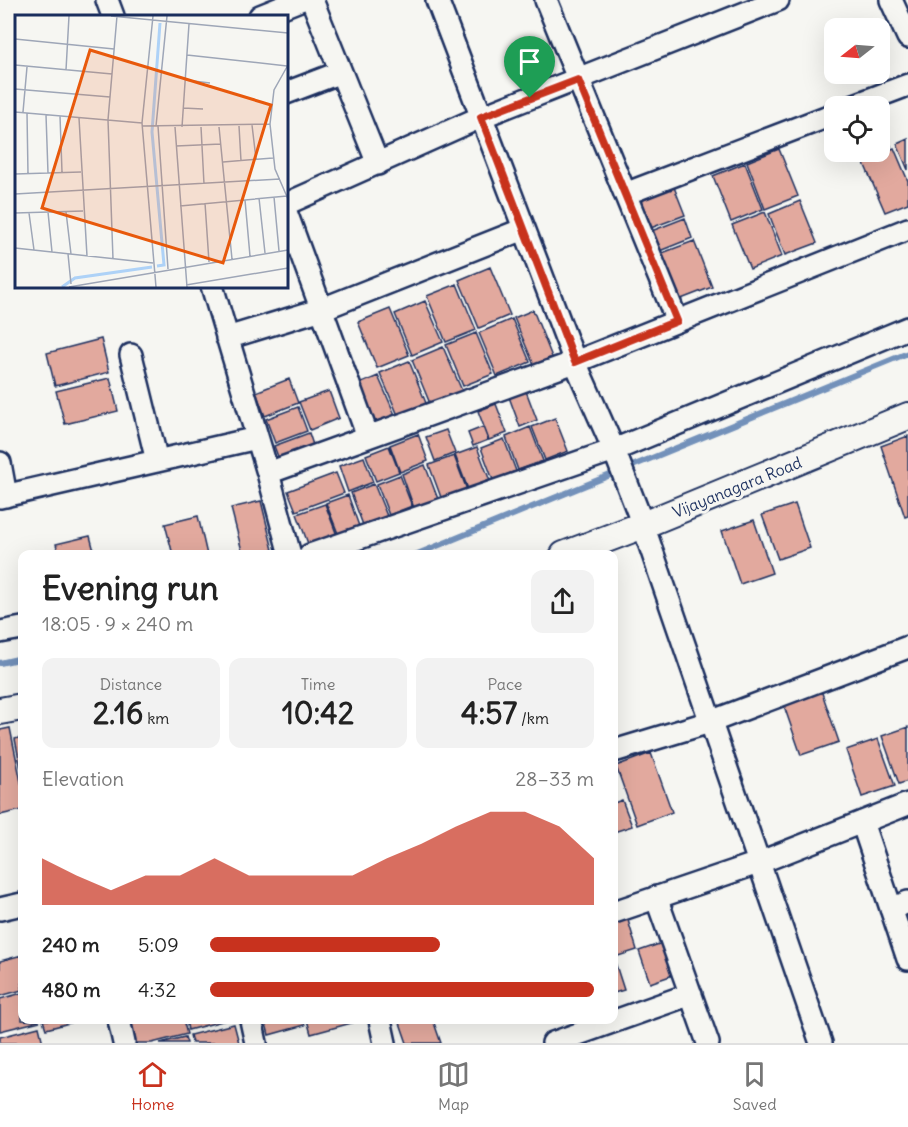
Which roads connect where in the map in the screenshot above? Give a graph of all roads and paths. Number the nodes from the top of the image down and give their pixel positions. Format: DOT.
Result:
graph roads {
  1 [pos="107,0"];
  2 [pos="300,0"];
  3 [pos="312,0"];
  4 [pos="437,0"];
  5 [pos="546,0"];
  6 [pos="778,0"];
  7 [pos="891,0"];
  8 [pos="113,15"];
  9 [pos="262,15"];
  10 [pos="908,37"];
  11 [pos="340,72"];
  12 [pos="578,80"];
  13 [pos="908,85"];
  14 [pos="288,92"];
  15 [pos="879,96"];
  16 [pos="481,117"];
  17 [pos="824,118"];
  18 [pos="378,164"];
  19 [pos="625,194"];
  20 [pos="288,203"];
  21 [pos="288,217"];
  22 [pos="524,229"];
  23 [pos="908,229"];
  24 [pos="213,288"];
  25 [pos="322,309"];
  26 [pos="677,321"];
  27 [pos="908,328"];
  28 [pos="227,338"];
  29 [pos="131,355"];
  30 [pos="575,362"];
  31 [pos="908,416"];
  32 [pos="368,437"];
  33 [pos="257,438"];
  34 [pos="614,450"];
  35 [pos="156,461"];
  36 [pos="0,463"];
  37 [pos="268,473"];
  38 [pos="3,496"];
  39 [pos="643,525"];
  40 [pos="289,550"];
  41 [pos="324,550"];
  42 [pos="577,550"];
  43 [pos="18,629"];
  44 [pos="0,632"];
  45 [pos="908,647"];
  46 [pos="18,708"];
  47 [pos="0,711"];
  48 [pos="710,722"];
  49 [pos="618,750"];
  50 [pos="908,804"];
  51 [pos="862,822"];
  52 [pos="758,863"];
  53 [pos="656,897"];
  54 [pos="18,905"];
  55 [pos="900,906"];
  56 [pos="0,909"];
  57 [pos="618,911"];
  58 [pos="908,959"];
  59 [pos="691,994"];
  60 [pos="618,1020"];
  61 [pos="120,1024"];
  62 [pos="252,1024"];
  63 [pos="381,1024"];
  64 [pos="607,1024"];
  65 [pos="124,1043"];
  66 [pos="256,1043"];
  67 [pos="385,1043"];
  68 [pos="553,1043"];
  69 [pos="708,1043"];
  70 [pos="821,1043"];
  1 -- 8 [label="street"];
  2 -- 9 [label="street"];
  3 -- 11 [label="street"];
  4 -- 16 [label="street"];
  5 -- 12 [label="street"];
  6 -- 12 [label="street"];
  7 -- 10 [label="street"];
  11 -- 14 [label="street"];
  11 -- 18 [label="street"];
  12 -- 16 [label="street"];
  12 -- 19 [label="street"];
  13 -- 15 [label="street"];
  16 -- 18 [label="street"];
  16 -- 22 [label="street"];
  17 -- 19 [label="street"];
  18 -- 20 [label="street"];
  19 -- 26 [label="street"];
  21 -- 25 [label="street"];
  22 -- 25 [label="street"];
  22 -- 30 [label="street"];
  23 -- 26 [label="street"];
  24 -- 28 [label="street"];
  25 -- 28 [label="street"];
  25 -- 32 [label="street"];
  26 -- 30 [label="street"];
  27 -- 34 [label="street"];
  28 -- 33 [label="street"];
  29 -- 35 [label="street"];
  30 -- 32 [label="street"];
  30 -- 34 [label="street"];
  31 -- 39 [label="street, Vijayanagara Road"];
  32 -- 37 [label="street"];
  33 -- 35 [label="street"];
  33 -- 37 [label="street"];
  34 -- 39 [label="street"];
  34 -- 41 [label="street"];
  35 -- 38 [label="street"];
  36 -- 38 [label="street"];
  37 -- 40 [label="street"];
  39 -- 42 [label="street, Vijayanagara Road"];
  39 -- 48 [label="street"];
  43 -- 44 [label="street"];
  45 -- 48 [label="street"];
  46 -- 47 [label="street"];
  48 -- 49 [label="street"];
  48 -- 52 [label="street"];
  50 -- 51 [label="street"];
  51 -- 52 [label="street"];
  51 -- 55 [label="street"];
  52 -- 53 [label="street"];
  52 -- 70 [label="street"];
  53 -- 57 [label="street"];
  53 -- 59 [label="street"];
  54 -- 56 [label="street"];
  55 -- 58 [label="street"];
  59 -- 60 [label="street"];
  59 -- 69 [label="street"];
  61 -- 65 [label="street"];
  62 -- 66 [label="street"];
  63 -- 67 [label="street"];
  64 -- 68 [label="street"];
}
